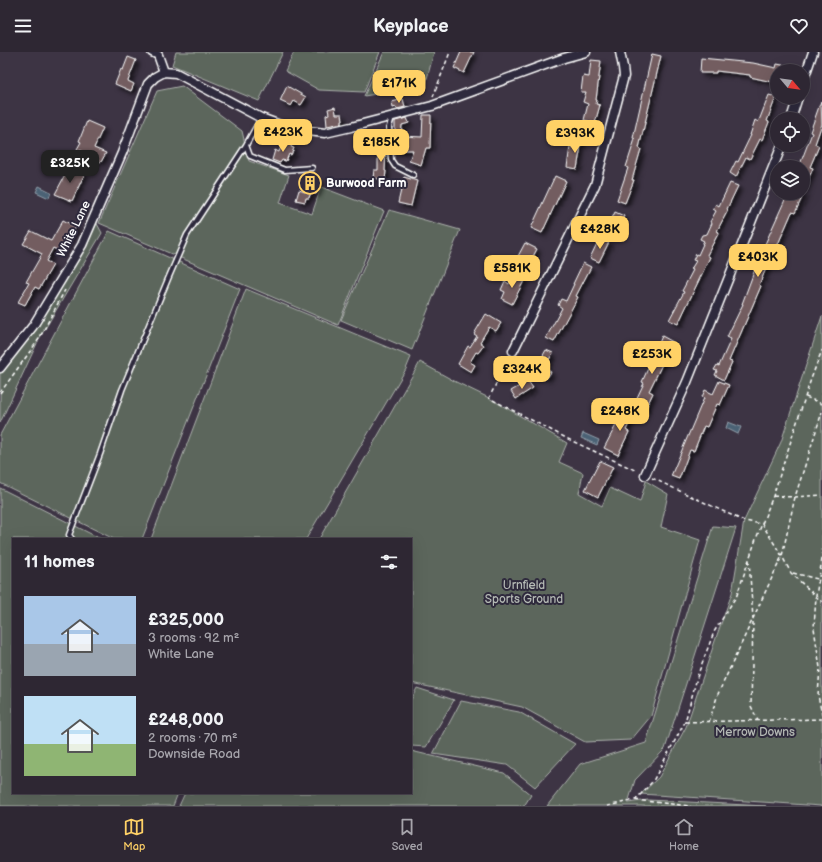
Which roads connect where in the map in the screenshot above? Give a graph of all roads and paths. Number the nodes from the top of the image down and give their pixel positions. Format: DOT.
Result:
graph roads {
  1 [pos="450,52"];
  2 [pos="586,52"];
  3 [pos="620,52"];
  4 [pos="813,52"];
  5 [pos="157,53"];
  6 [pos="809,64"];
  7 [pos="164,72"];
  8 [pos="432,106"];
  9 [pos="393,116"];
  10 [pos="261,118"];
  11 [pos="246,145"];
  12 [pos="779,152"];
  13 [pos="312,168"];
  14 [pos="412,175"];
  15 [pos="822,350"];
  16 [pos="513,351"];
  17 [pos="0,368"];
  18 [pos="806,397"];
  19 [pos="822,404"];
  20 [pos="822,412"];
  21 [pos="645,475"];
  22 [pos="822,495"];
  23 [pos="773,496"];
  24 [pos="795,497"];
  25 [pos="762,524"];
  26 [pos="71,538"];
  27 [pos="782,556"];
  28 [pos="749,559"];
  29 [pos="822,559"];
  30 [pos="791,572"];
  31 [pos="818,579"];
  32 [pos="822,580"];
  33 [pos="816,596"];
  34 [pos="822,602"];
  35 [pos="753,620"];
  36 [pos="822,715"];
  37 [pos="822,719"];
  38 [pos="758,721"];
  39 [pos="684,722"];
  40 [pos="709,722"];
  41 [pos="635,800"];
  42 [pos="607,806"];
  43 [pos="691,806"];
  1 -- 8 [label="path"];
  2 -- 8 [label="street"];
  3 -- 16 [label="street"];
  4 -- 6 [label="street"];
  5 -- 7 [label="street"];
  7 -- 10 [label="street"];
  7 -- 17 [label="street, White Lane"];
  8 -- 9 [label="street"];
  9 -- 10 [label="street"];
  9 -- 14 [label="lane"];
  10 -- 11 [label="lane"];
  11 -- 13 [label="lane"];
  11 -- 26 [label="lane"];
  12 -- 21 [label="street"];
  15 -- 18 [label="path"];
  16 -- 21 [label="path"];
  18 -- 19 [label="path"];
  18 -- 23 [label="path"];
  20 -- 24 [label="path"];
  21 -- 25 [label="path"];
  22 -- 24 [label="path"];
  23 -- 24 [label="path"];
  23 -- 25 [label="path"];
  24 -- 27 [label="path"];
  25 -- 27 [label="path"];
  25 -- 28 [label="path"];
  27 -- 30 [label="path"];
  27 -- 35 [label="path"];
  28 -- 35 [label="path"];
  28 -- 39 [label="path"];
  29 -- 31 [label="path"];
  30 -- 31 [label="path"];
  30 -- 33 [label="path"];
  31 -- 32 [label="path"];
  31 -- 33 [label="path"];
  33 -- 34 [label="path"];
  33 -- 36 [label="path"];
  35 -- 38 [label="path"];
  35 -- 40 [label="path"];
  37 -- 38 [label="path"];
  38 -- 40 [label="path"];
  39 -- 40 [label="path"];
  39 -- 41 [label="path"];
  41 -- 42 [label="path"];
  41 -- 43 [label="path"];
}
